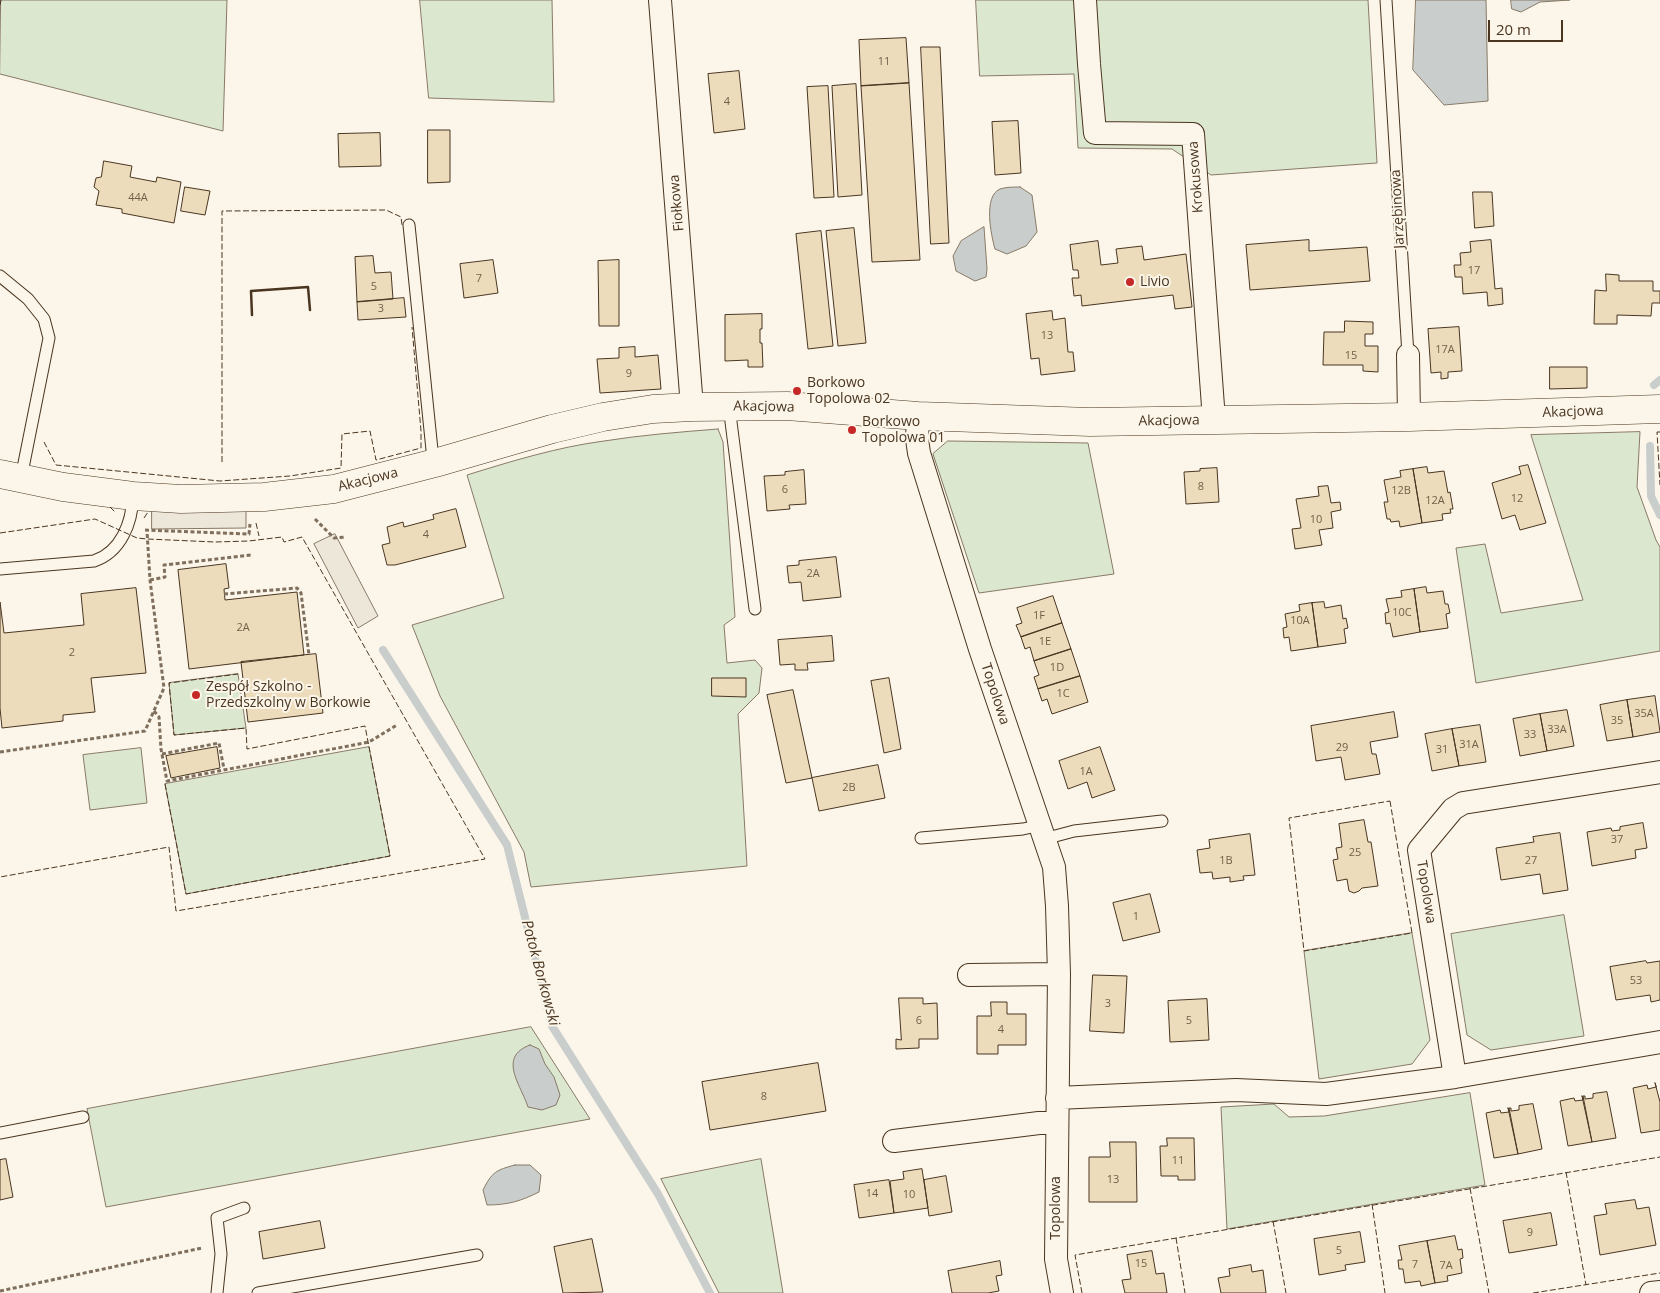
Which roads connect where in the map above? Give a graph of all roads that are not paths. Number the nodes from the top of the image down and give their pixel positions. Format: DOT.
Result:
graph roads {
  1 [pos="660,0"];
  2 [pos="1085,0"];
  3 [pos="1386,0"];
  4 [pos="409,224"];
  5 [pos="0,276"];
  6 [pos="1408,355"];
  7 [pos="731,406"];
  8 [pos="692,407"];
  9 [pos="1660,409"];
  10 [pos="918,416"];
  11 [pos="1410,418"];
  12 [pos="1214,420"];
  13 [pos="435,463"];
  14 [pos="10,476"];
  15 [pos="133,496"];
  16 [pos="0,569"];
  17 [pos="755,610"];
  18 [pos="1660,772"];
  19 [pos="1162,821"];
  20 [pos="1042,832"];
  21 [pos="921,838"];
  22 [pos="1059,974"];
  23 [pos="969,975"];
  24 [pos="1660,1042"];
  25 [pos="1455,1077"];
  26 [pos="1057,1098"];
  27 [pos="83,1117"];
  28 [pos="1056,1123"];
  29 [pos="0,1133"];
  30 [pos="894,1141"];
  31 [pos="244,1208"];
  32 [pos="477,1255"];
  33 [pos="1660,1292"];
  34 [pos="217,1293"];
  35 [pos="258,1293"];
  36 [pos="1062,1293"];
  37 [pos="1651,1293"];
  1 -- 8 [label="street, Fiołkowa"];
  2 -- 12 [label="street, Krokusowa"];
  3 -- 6 [label="lane, Jarzębinowa"];
  4 -- 13 [label="lane"];
  5 -- 14 [label="lane"];
  6 -- 11 [label="street, Jarzębinowa"];
  7 -- 8 [label="street, Akacjowa"];
  7 -- 10 [label="street, Akacjowa"];
  7 -- 17 [label="lane"];
  8 -- 13 [label="street, Akacjowa"];
  9 -- 11 [label="street, Akacjowa"];
  10 -- 12 [label="street, Akacjowa"];
  10 -- 20 [label="street, Topolowa"];
  11 -- 12 [label="street, Akacjowa"];
  13 -- 15 [label="street, Akacjowa"];
  14 -- 15 [label="street, Akacjowa"];
  15 -- 16 [label="lane"];
  18 -- 25 [label="street, Topolowa"];
  19 -- 20 [label="lane"];
  20 -- 21 [label="lane"];
  20 -- 22 [label="street, Topolowa"];
  22 -- 23 [label="street"];
  22 -- 26 [label="street, Topolowa"];
  24 -- 25 [label="street"];
  25 -- 26 [label="street"];
  26 -- 28 [label="street, Topolowa"];
  27 -- 29 [label="lane"];
  28 -- 30 [label="street"];
  28 -- 36 [label="street, Topolowa"];
  31 -- 34 [label="lane"];
  32 -- 35 [label="lane"];
  33 -- 37 [label="street"];
}
